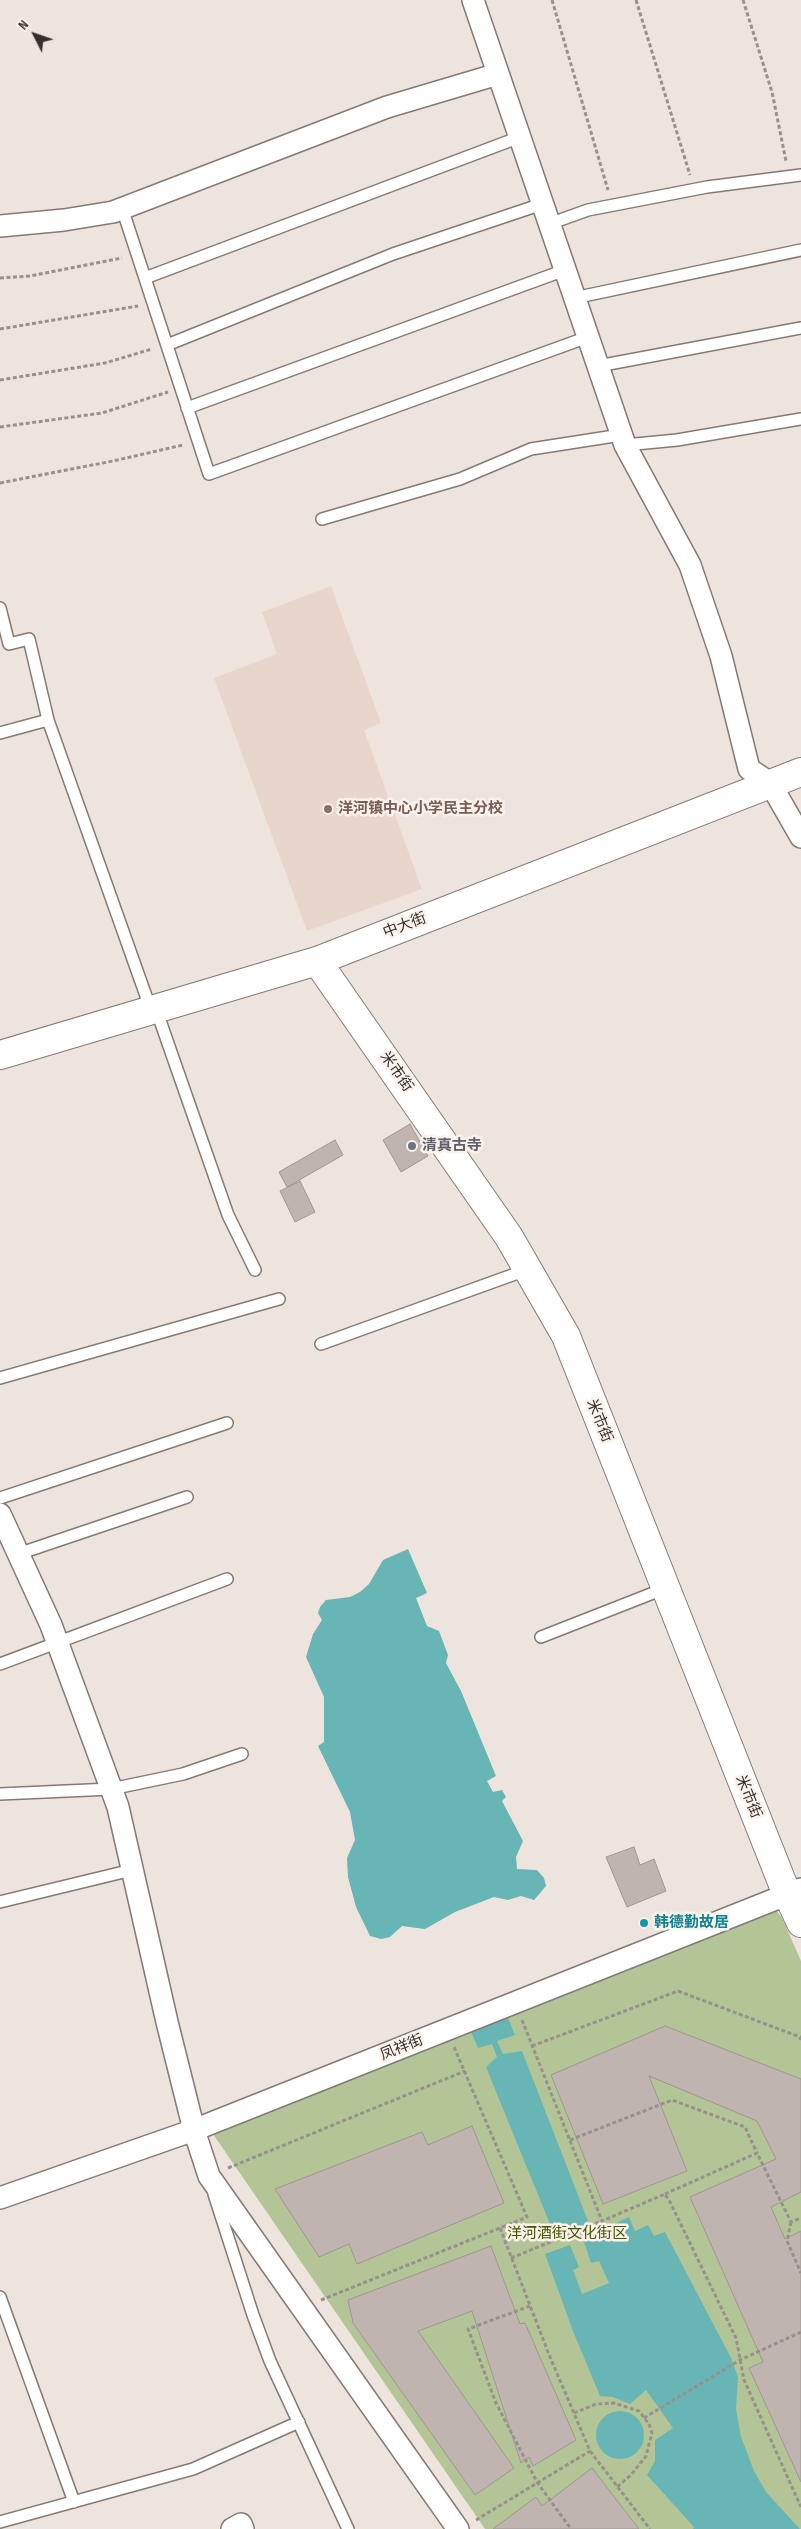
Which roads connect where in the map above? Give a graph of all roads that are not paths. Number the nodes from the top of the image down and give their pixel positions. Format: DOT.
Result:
graph roads {
  1 [pos="473,0"];
  2 [pos="498,74"];
  3 [pos="520,138"];
  4 [pos="795,175"];
  5 [pos="122,208"];
  6 [pos="546,214"];
  7 [pos="0,226"];
  8 [pos="801,250"];
  9 [pos="565,270"];
  10 [pos="145,278"];
  11 [pos="574,298"];
  12 [pos="801,328"];
  13 [pos="588,337"];
  14 [pos="167,345"];
  15 [pos="598,366"];
  16 [pos="187,408"];
  17 [pos="801,419"];
  18 [pos="623,440"];
  19 [pos="322,519"];
  20 [pos="0,608"];
  21 [pos="48,720"];
  22 [pos="0,733"];
  23 [pos="801,772"];
  24 [pos="770,783"];
  25 [pos="801,837"];
  26 [pos="317,960"];
  27 [pos="153,1009"];
  28 [pos="0,1055"];
  29 [pos="529,1268"];
  30 [pos="254,1270"];
  31 [pos="279,1299"];
  32 [pos="321,1344"];
  33 [pos="0,1378"];
  34 [pos="227,1423"];
  35 [pos="187,1497"];
  36 [pos="0,1498"];
  37 [pos="0,1514"];
  38 [pos="18,1554"];
  39 [pos="227,1579"];
  40 [pos="666,1588"];
  41 [pos="541,1637"];
  42 [pos="57,1642"];
  43 [pos="0,1664"];
  44 [pos="242,1754"];
  45 [pos="111,1789"];
  46 [pos="0,1794"];
  47 [pos="132,1870"];
  48 [pos="794,1892"];
  49 [pos="0,1902"];
  50 [pos="801,1923"];
  51 [pos="194,2130"];
  52 [pos="0,2198"];
  53 [pos="0,2297"];
  54 [pos="298,2422"];
  55 [pos="74,2502"];
  56 [pos="0,2522"];
  57 [pos="463,2526"];
  58 [pos="232,2529"];
  59 [pos="243,2529"];
  60 [pos="348,2529"];
  1 -- 2 [label="street"];
  2 -- 3 [label="street"];
  2 -- 5 [label="street"];
  3 -- 6 [label="street"];
  3 -- 10 [label="lane"];
  4 -- 6 [label="lane"];
  5 -- 7 [label="street"];
  5 -- 10 [label="lane"];
  6 -- 9 [label="street"];
  6 -- 14 [label="lane"];
  8 -- 11 [label="lane"];
  9 -- 11 [label="street"];
  9 -- 16 [label="lane"];
  10 -- 14 [label="lane"];
  11 -- 13 [label="street"];
  12 -- 15 [label="lane"];
  13 -- 15 [label="street"];
  13 -- 16 [label="lane"];
  14 -- 16 [label="lane"];
  15 -- 18 [label="street"];
  17 -- 18 [label="lane"];
  18 -- 19 [label="lane"];
  18 -- 24 [label="street"];
  20 -- 21 [label="lane"];
  21 -- 22 [label="lane"];
  21 -- 27 [label="lane"];
  23 -- 24 [label="street, 中大街"];
  24 -- 25 [label="street"];
  24 -- 26 [label="street, 中大街"];
  26 -- 27 [label="street, 中大街"];
  26 -- 29 [label="street, 米市街"];
  27 -- 28 [label="street, 中大街"];
  27 -- 30 [label="lane"];
  29 -- 32 [label="lane"];
  29 -- 40 [label="street, 米市街"];
  31 -- 33 [label="lane"];
  34 -- 36 [label="lane"];
  35 -- 38 [label="lane"];
  37 -- 38 [label="street"];
  38 -- 42 [label="street"];
  39 -- 42 [label="lane"];
  40 -- 41 [label="lane"];
  40 -- 48 [label="street, 米市街"];
  42 -- 43 [label="lane"];
  42 -- 45 [label="street"];
  44 -- 45 [label="lane"];
  45 -- 46 [label="lane"];
  45 -- 47 [label="street"];
  47 -- 49 [label="lane"];
  47 -- 51 [label="street"];
  48 -- 50 [label="street, 米市街"];
  48 -- 51 [label="street, 凤祥街"];
  51 -- 52 [label="street, 凤祥街"];
  51 -- 54 [label="lane"];
  51 -- 57 [label="street"];
  53 -- 55 [label="lane"];
  54 -- 55 [label="lane"];
  54 -- 60 [label="lane"];
  55 -- 56 [label="lane"];
  58 -- 59 [label="street"];
}
